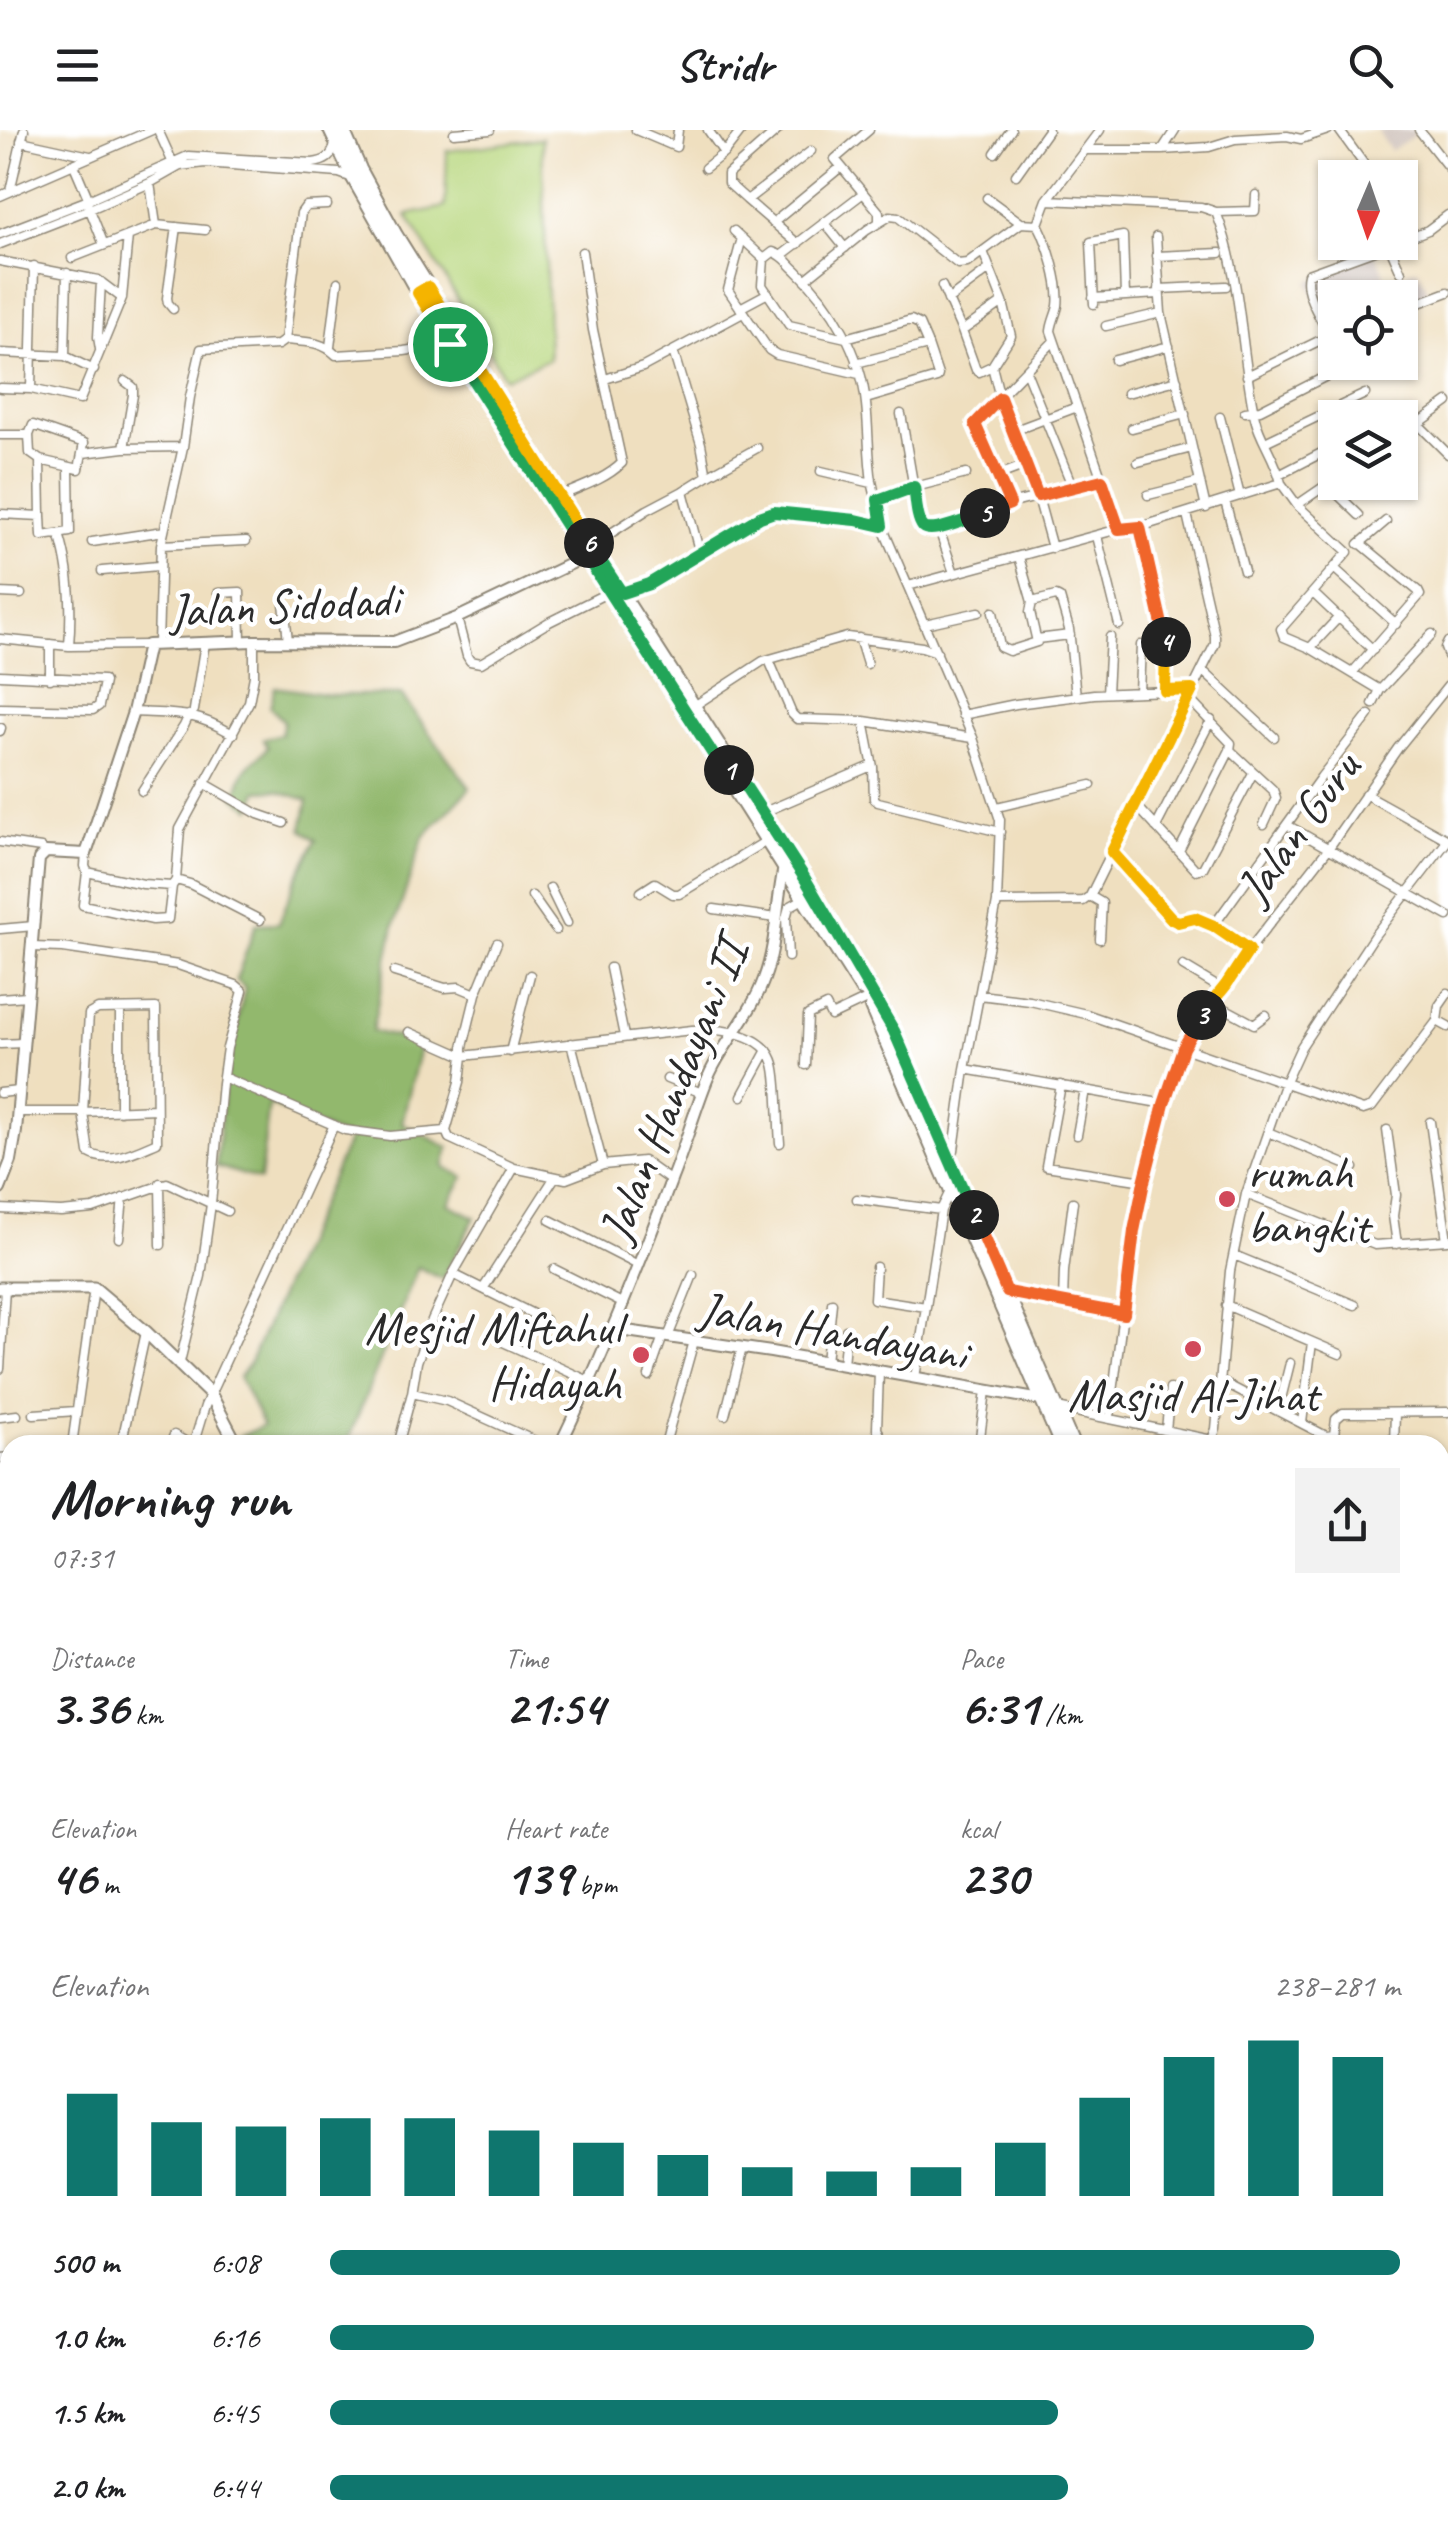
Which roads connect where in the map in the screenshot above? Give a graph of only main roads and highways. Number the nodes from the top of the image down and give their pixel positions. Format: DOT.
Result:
graph roads {
  1 [pos="336,134"];
  2 [pos="423,290"];
  3 [pos="589,551"];
  4 [pos="616,593"];
  5 [pos="729,770"];
  6 [pos="3,1288"];
  7 [pos="231,1435"];
  8 [pos="1056,1435"];
  9 [pos="1069,1435"];
  1 -- 2 [label="main road"];
  1 -- 2 [label="main road"];
  2 -- 3 [label="main road"];
  2 -- 3 [label="main road"];
  3 -- 4 [label="main road"];
  4 -- 5 [label="main road"];
  4 -- 5 [label="main road"];
  5 -- 8 [label="main road"];
  5 -- 9 [label="main road"];
  6 -- 7 [label="main road"];
}
